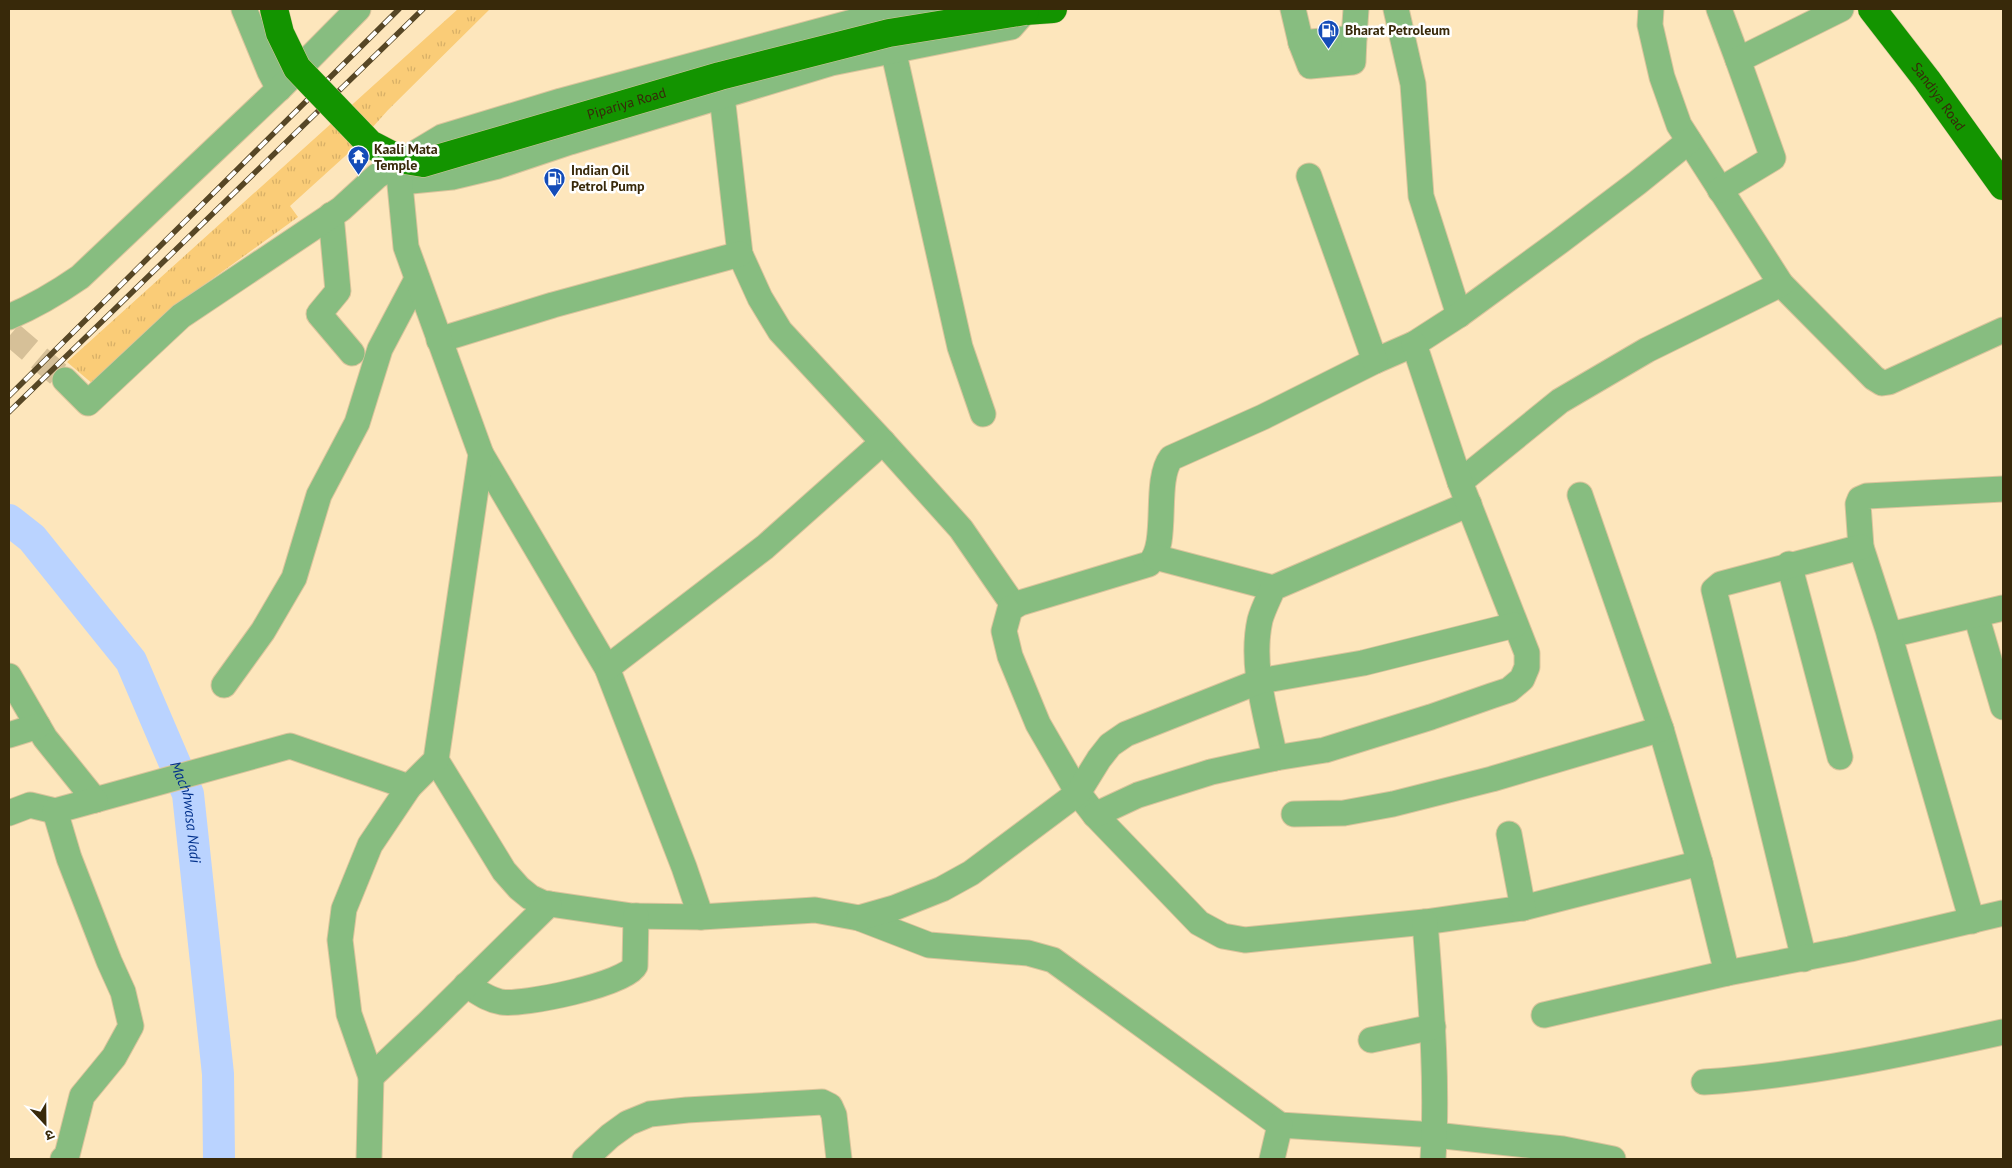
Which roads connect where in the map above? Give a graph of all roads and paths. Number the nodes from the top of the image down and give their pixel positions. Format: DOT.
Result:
graph roads {
  1 [pos="244,9"];
  2 [pos="274,9"];
  3 [pos="358,9"];
  4 [pos="934,9"];
  5 [pos="1053,9"];
  6 [pos="1293,9"];
  7 [pos="1356,9"];
  8 [pos="1396,9"];
  9 [pos="1651,9"];
  10 [pos="1719,9"];
  11 [pos="1841,9"];
  12 [pos="1872,9"];
  13 [pos="1024,10"];
  14 [pos="885,16"];
  15 [pos="893,50"];
  16 [pos="714,59"];
  17 [pos="1738,60"];
  18 [pos="279,89"];
  19 [pos="722,96"];
  20 [pos="1688,141"];
  21 [pos="399,173"];
  22 [pos="1309,176"];
  23 [pos="2003,186"];
  24 [pos="1720,190"];
  25 [pos="331,215"];
  26 [pos="740,254"];
  27 [pos="417,279"];
  28 [pos="1781,284"];
  29 [pos="1459,315"];
  30 [pos="9,328"];
  31 [pos="2003,330"];
  32 [pos="439,340"];
  33 [pos="1414,344"];
  34 [pos="352,353"];
  35 [pos="1375,361"];
  36 [pos="65,380"];
  37 [pos="982,414"];
  38 [pos="883,442"];
  39 [pos="481,454"];
  40 [pos="2003,489"];
  41 [pos="1465,493"];
  42 [pos="1580,495"];
  43 [pos="1861,547"];
  44 [pos="1155,557"];
  45 [pos="1789,564"];
  46 [pos="1273,588"];
  47 [pos="1014,606"];
  48 [pos="2003,608"];
  49 [pos="1976,615"];
  50 [pos="1515,625"];
  51 [pos="1890,635"];
  52 [pos="608,668"];
  53 [pos="9,676"];
  54 [pos="1260,681"];
  55 [pos="224,686"];
  56 [pos="2003,707"];
  57 [pos="38,726"];
  58 [pos="1662,729"];
  59 [pos="9,735"];
  60 [pos="1840,757"];
  61 [pos="1275,758"];
  62 [pos="436,760"];
  63 [pos="409,787"];
  64 [pos="1078,793"];
  65 [pos="95,800"];
  66 [pos="55,811"];
  67 [pos="9,813"];
  68 [pos="1294,814"];
  69 [pos="1095,816"];
  70 [pos="1509,834"];
  71 [pos="1700,863"];
  72 [pos="549,904"];
  73 [pos="1523,908"];
  74 [pos="2003,913"];
  75 [pos="636,916"];
  76 [pos="700,917"];
  77 [pos="859,918"];
  78 [pos="1972,921"];
  79 [pos="1425,922"];
  80 [pos="1804,959"];
  81 [pos="1727,973"];
  82 [pos="466,985"];
  83 [pos="1544,1015"];
  84 [pos="1433,1026"];
  85 [pos="2003,1032"];
  86 [pos="1371,1040"];
  87 [pos="371,1077"];
  88 [pos="1704,1082"];
  89 [pos="1280,1125"];
  90 [pos="1435,1134"];
  91 [pos="63,1159"];
  92 [pos="369,1159"];
  93 [pos="585,1159"];
  94 [pos="839,1159"];
  95 [pos="1272,1159"];
  96 [pos="1433,1159"];
  97 [pos="1613,1159"];
  1 -- 18 [label="street"];
  2 -- 13 [label="main road, Pipariya Road, bridge"];
  3 -- 18 [label="street"];
  4 -- 14 [label="street"];
  5 -- 13 [label="main road, Pipariya Road"];
  6 -- 7 [label="street"];
  8 -- 29 [label="street"];
  9 -- 20 [label="street"];
  10 -- 17 [label="street"];
  11 -- 17 [label="street"];
  12 -- 23 [label="main road, Sandiya Road"];
  13 -- 15 [label="street"];
  14 -- 15 [label="street"];
  14 -- 16 [label="street"];
  15 -- 19 [label="street"];
  15 -- 37 [label="street"];
  16 -- 19 [label="street"];
  16 -- 21 [label="street"];
  17 -- 24 [label="street"];
  18 -- 30 [label="street"];
  19 -- 21 [label="street"];
  19 -- 26 [label="street"];
  20 -- 24 [label="street"];
  20 -- 29 [label="street"];
  21 -- 25 [label="street"];
  21 -- 27 [label="street"];
  22 -- 35 [label="street"];
  24 -- 28 [label="street"];
  25 -- 34 [label="street"];
  25 -- 36 [label="street"];
  26 -- 32 [label="street"];
  26 -- 38 [label="street"];
  27 -- 32 [label="street"];
  27 -- 55 [label="street"];
  28 -- 31 [label="street"];
  28 -- 41 [label="street"];
  29 -- 33 [label="street"];
  32 -- 39 [label="street"];
  33 -- 35 [label="street"];
  33 -- 41 [label="street"];
  35 -- 44 [label="street"];
  38 -- 47 [label="street"];
  38 -- 52 [label="street"];
  39 -- 52 [label="street"];
  39 -- 62 [label="street"];
  40 -- 43 [label="street"];
  41 -- 46 [label="street"];
  41 -- 50 [label="street"];
  42 -- 58 [label="street"];
  43 -- 45 [label="street"];
  43 -- 51 [label="street"];
  44 -- 46 [label="street"];
  44 -- 47 [label="street"];
  45 -- 60 [label="street"];
  45 -- 80 [label="street"];
  46 -- 54 [label="street"];
  47 -- 64 [label="street"];
  48 -- 49 [label="street"];
  49 -- 51 [label="street"];
  49 -- 56 [label="street"];
  50 -- 54 [label="street"];
  50 -- 61 [label="street"];
  51 -- 78 [label="street"];
  52 -- 76 [label="street"];
  53 -- 57 [label="street"];
  54 -- 61 [label="street"];
  54 -- 64 [label="street"];
  57 -- 59 [label="street"];
  57 -- 65 [label="street"];
  58 -- 68 [label="street"];
  58 -- 71 [label="street"];
  61 -- 69 [label="street"];
  62 -- 63 [label="street"];
  62 -- 72 [label="street"];
  63 -- 65 [label="street"];
  63 -- 87 [label="street"];
  64 -- 69 [label="street"];
  64 -- 77 [label="street"];
  65 -- 66 [label="street"];
  66 -- 67 [label="street"];
  66 -- 91 [label="street"];
  69 -- 79 [label="street"];
  70 -- 73 [label="street"];
  71 -- 73 [label="street"];
  71 -- 81 [label="street"];
  72 -- 75 [label="street"];
  72 -- 82 [label="street"];
  73 -- 79 [label="street"];
  74 -- 78 [label="street"];
  75 -- 76 [label="street"];
  75 -- 82 [label="street"];
  76 -- 77 [label="street"];
  77 -- 89 [label="street"];
  78 -- 80 [label="street"];
  79 -- 84 [label="street"];
  80 -- 81 [label="street"];
  81 -- 83 [label="street"];
  82 -- 87 [label="street"];
  84 -- 86 [label="street"];
  84 -- 90 [label="street"];
  85 -- 88 [label="street"];
  87 -- 92 [label="street"];
  89 -- 90 [label="street"];
  89 -- 95 [label="street"];
  90 -- 96 [label="street"];
  90 -- 97 [label="street"];
  93 -- 94 [label="street"];
}
